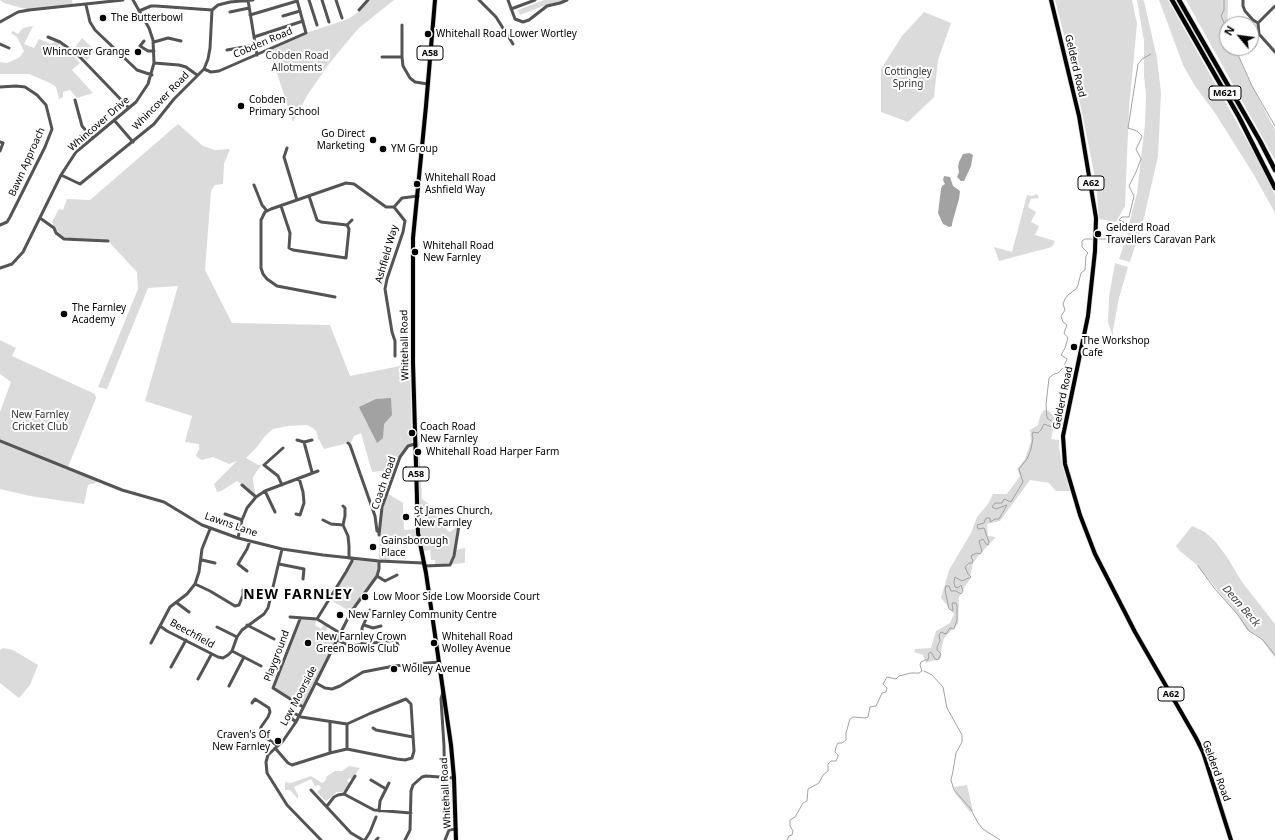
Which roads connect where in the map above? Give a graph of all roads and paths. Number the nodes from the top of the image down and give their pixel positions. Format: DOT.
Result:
graph roads {
  1 [pos="72,0"];
  2 [pos="123,0"];
  3 [pos="133,0"];
  4 [pos="248,0"];
  5 [pos="253,0"];
  6 [pos="297,0"];
  7 [pos="309,0"];
  8 [pos="322,0"];
  9 [pos="336,0"];
  10 [pos="368,0"];
  11 [pos="435,0"];
  12 [pos="478,0"];
  13 [pos="508,0"];
  14 [pos="535,0"];
  15 [pos="567,0"];
  16 [pos="1051,0"];
  17 [pos="1172,0"];
  18 [pos="1179,0"];
  19 [pos="1243,0"];
  20 [pos="86,5"];
  21 [pos="73,6"];
  22 [pos="249,8"];
  23 [pos="511,9"];
  24 [pos="1274,9"];
  25 [pos="212,10"];
  26 [pos="359,10"];
  27 [pos="139,11"];
  28 [pos="300,11"];
  29 [pos="230,12"];
  30 [pos="250,15"];
  31 [pos="283,16"];
  32 [pos="1249,16"];
  33 [pos="342,18"];
  34 [pos="0,22"];
  35 [pos="303,22"];
  36 [pos="329,22"];
  37 [pos="1259,22"];
  38 [pos="317,25"];
  39 [pos="402,25"];
  40 [pos="1259,34"];
  41 [pos="48,37"];
  42 [pos="254,37"];
  43 [pos="144,41"];
  44 [pos="181,41"];
  45 [pos="154,42"];
  46 [pos="0,44"];
  47 [pos="513,44"];
  48 [pos="255,45"];
  49 [pos="9,48"];
  50 [pos="154,50"];
  51 [pos="227,50"];
  52 [pos="1275,52"];
  53 [pos="257,55"];
  54 [pos="382,56"];
  55 [pos="402,58"];
  56 [pos="154,63"];
  57 [pos="204,69"];
  58 [pos="152,75"];
  59 [pos="197,75"];
  60 [pos="428,84"];
  61 [pos="0,87"];
  62 [pos="74,100"];
  63 [pos="129,108"];
  64 [pos="114,120"];
  65 [pos="92,138"];
  66 [pos="0,142"];
  67 [pos="133,142"];
  68 [pos="287,148"];
  69 [pos="0,151"];
  70 [pos="1275,170"];
  71 [pos="61,175"];
  72 [pos="254,185"];
  73 [pos="1275,188"];
  74 [pos="308,196"];
  75 [pos="418,196"];
  76 [pos="297,200"];
  77 [pos="281,206"];
  78 [pos="394,207"];
  79 [pos="267,211"];
  80 [pos="40,218"];
  81 [pos="352,220"];
  82 [pos="1,225"];
  83 [pos="347,225"];
  84 [pos="108,241"];
  85 [pos="0,268"];
  86 [pos="335,297"];
  87 [pos="395,356"];
  88 [pos="297,440"];
  89 [pos="312,440"];
  90 [pos="0,441"];
  91 [pos="304,442"];
  92 [pos="348,443"];
  93 [pos="415,444"];
  94 [pos="282,448"];
  95 [pos="318,471"];
  96 [pos="312,472"];
  97 [pos="299,478"];
  98 [pos="242,485"];
  99 [pos="282,486"];
  100 [pos="265,491"];
  101 [pos="256,497"];
  102 [pos="343,506"];
  103 [pos="228,510"];
  104 [pos="275,512"];
  105 [pos="299,515"];
  106 [pos="460,519"];
  107 [pos="242,520"];
  108 [pos="323,520"];
  109 [pos="343,525"];
  110 [pos="210,528"];
  111 [pos="238,538"];
  112 [pos="250,541"];
  113 [pos="282,549"];
  114 [pos="350,558"];
  115 [pos="202,560"];
  116 [pos="379,561"];
  117 [pos="216,563"];
  118 [pos="238,564"];
  119 [pos="279,564"];
  120 [pos="424,565"];
  121 [pos="233,567"];
  122 [pos="247,570"];
  123 [pos="397,575"];
  124 [pos="377,576"];
  125 [pos="303,579"];
  126 [pos="195,584"];
  127 [pos="243,590"];
  128 [pos="177,603"];
  129 [pos="370,610"];
  130 [pos="189,612"];
  131 [pos="290,617"];
  132 [pos="300,619"];
  133 [pos="317,619"];
  134 [pos="248,625"];
  135 [pos="364,625"];
  136 [pos="160,626"];
  137 [pos="381,626"];
  138 [pos="217,628"];
  139 [pos="340,633"];
  140 [pos="237,637"];
  141 [pos="274,639"];
  142 [pos="186,640"];
  143 [pos="337,640"];
  144 [pos="151,643"];
  145 [pos="362,644"];
  146 [pos="398,645"];
  147 [pos="232,650"];
  148 [pos="211,655"];
  149 [pos="244,657"];
  150 [pos="440,662"];
  151 [pos="261,666"];
  152 [pos="171,667"];
  153 [pos="198,679"];
  154 [pos="316,683"];
  155 [pos="229,686"];
  156 [pos="444,689"];
  157 [pos="252,703"];
  158 [pos="303,707"];
  159 [pos="299,716"];
  160 [pos="296,722"];
  161 [pos="330,722"];
  162 [pos="347,724"];
  163 [pos="373,728"];
  164 [pos="413,737"];
  165 [pos="451,745"];
  166 [pos="444,746"];
  167 [pos="277,747"];
  168 [pos="347,749"];
  169 [pos="330,753"];
  170 [pos="355,776"];
  171 [pos="444,777"];
  172 [pos="454,778"];
  173 [pos="371,780"];
  174 [pos="375,783"];
  175 [pos="389,783"];
  176 [pos="373,786"];
  177 [pos="386,789"];
  178 [pos="311,790"];
  179 [pos="344,794"];
  180 [pos="327,806"];
  181 [pos="379,811"];
  182 [pos="411,813"];
  183 [pos="376,818"];
  184 [pos="456,829"];
  185 [pos="449,830"];
  186 [pos="321,840"];
  187 [pos="364,840"];
  188 [pos="405,840"];
  189 [pos="445,840"];
  190 [pos="456,840"];
  191 [pos="1231,840"];
  1 -- 21 [label="street"];
  2 -- 20 [label="street"];
  3 -- 27 [label="street, Whincover Drive"];
  4 -- 5 [label="street"];
  4 -- 22 [label="street"];
  4 -- 25 [label="street"];
  6 -- 28 [label="street"];
  6 -- 30 [label="street"];
  7 -- 38 [label="street"];
  8 -- 36 [label="street"];
  9 -- 33 [label="street"];
  10 -- 26 [label="street"];
  11 -- 60 [label="main road, Whitehall Road / A58"];
  12 -- 47 [label="street"];
  13 -- 23 [label="street"];
  14 -- 23 [label="street"];
  15 -- 23 [label="street"];
  16 -- 191 [label="main road, Gelderd Road / A62"];
  17 -- 73 [label="highway, M621"];
  18 -- 70 [label="highway, M621"];
  19 -- 32 [label="street"];
  20 -- 21 [label="street"];
  20 -- 58 [label="street"];
  21 -- 34 [label="street"];
  22 -- 29 [label="street"];
  22 -- 30 [label="street"];
  24 -- 37 [label="street"];
  25 -- 27 [label="street"];
  25 -- 57 [label="street, Whincover Road"];
  27 -- 45 [label="street, Whincover Drive"];
  28 -- 31 [label="street"];
  28 -- 35 [label="street"];
  30 -- 42 [label="street"];
  35 -- 42 [label="street"];
  35 -- 53 [label="street, Cobden Road"];
  39 -- 55 [label="street"];
  40 -- 52 [label="street"];
  41 -- 63 [label="street"];
  42 -- 48 [label="street"];
  43 -- 50 [label="street"];
  44 -- 45 [label="street"];
  45 -- 50 [label="street, Whincover Drive"];
  46 -- 49 [label="street"];
  48 -- 51 [label="street"];
  48 -- 53 [label="street"];
  50 -- 56 [label="street, Whincover Drive"];
  53 -- 57 [label="street, Cobden Road"];
  54 -- 55 [label="street"];
  55 -- 60 [label="street"];
  56 -- 58 [label="street, Whincover Drive"];
  56 -- 59 [label="street"];
  57 -- 59 [label="street, Whincover Road"];
  58 -- 63 [label="street, Whincover Drive"];
  59 -- 67 [label="street, Whincover Road"];
  60 -- 75 [label="main road, Whitehall Road / A58"];
  61 -- 82 [label="street, Bawn Approach"];
  62 -- 65 [label="street"];
  63 -- 64 [label="street, Whincover Drive"];
  64 -- 65 [label="street, Whincover Drive"];
  64 -- 67 [label="street"];
  65 -- 71 [label="street, Whincover Drive"];
  66 -- 69 [label="street"];
  67 -- 71 [label="street, Whincover Road"];
  68 -- 76 [label="street"];
  71 -- 80 [label="street, Whincover Drive"];
  72 -- 79 [label="street"];
  74 -- 76 [label="street"];
  74 -- 78 [label="street"];
  74 -- 83 [label="street"];
  75 -- 78 [label="street"];
  75 -- 93 [label="main road, Whitehall Road / A58"];
  76 -- 77 [label="street"];
  77 -- 79 [label="street"];
  77 -- 83 [label="street"];
  78 -- 87 [label="street, Ashfield Way"];
  79 -- 86 [label="street"];
  80 -- 84 [label="street"];
  80 -- 85 [label="street, Whincover Drive"];
  81 -- 83 [label="street"];
  88 -- 91 [label="street"];
  89 -- 91 [label="street"];
  90 -- 110 [label="street, Lawns Lane"];
  91 -- 96 [label="street"];
  92 -- 93 [label="street, Coach Road"];
  93 -- 120 [label="main road, Whitehall Road / A58"];
  94 -- 99 [label="street"];
  95 -- 96 [label="street"];
  96 -- 97 [label="street"];
  97 -- 99 [label="street"];
  97 -- 105 [label="street"];
  98 -- 101 [label="street"];
  99 -- 100 [label="street"];
  100 -- 101 [label="street"];
  100 -- 104 [label="street"];
  101 -- 107 [label="street"];
  102 -- 109 [label="street"];
  103 -- 107 [label="street"];
  106 -- 120 [label="street, Lawns Lane"];
  107 -- 111 [label="street"];
  108 -- 109 [label="street"];
  109 -- 114 [label="street"];
  110 -- 111 [label="street, Lawns Lane"];
  110 -- 115 [label="street, Beechfield"];
  111 -- 112 [label="street, Lawns Lane"];
  112 -- 113 [label="street, Lawns Lane"];
  112 -- 118 [label="street"];
  113 -- 114 [label="street, Lawns Lane"];
  113 -- 119 [label="street"];
  114 -- 116 [label="street, Lawns Lane"];
  114 -- 133 [label="street"];
  115 -- 117 [label="street"];
  115 -- 126 [label="street, Beechfield"];
  116 -- 120 [label="street, Lawns Lane"];
  116 -- 124 [label="street, Low Moorside"];
  118 -- 121 [label="street"];
  118 -- 122 [label="street"];
  119 -- 125 [label="street"];
  119 -- 134 [label="street"];
  120 -- 150 [label="main road, Whitehall Road / A58"];
  123 -- 124 [label="street"];
  124 -- 139 [label="street, Low Moorside"];
  126 -- 127 [label="street"];
  126 -- 128 [label="street, Beechfield"];
  128 -- 130 [label="street"];
  128 -- 136 [label="street, Beechfield"];
  129 -- 135 [label="street"];
  131 -- 132 [label="street"];
  132 -- 133 [label="street"];
  132 -- 158 [label="street, Playground"];
  133 -- 139 [label="street"];
  134 -- 140 [label="street"];
  134 -- 141 [label="street"];
  135 -- 137 [label="street"];
  135 -- 145 [label="street"];
  136 -- 142 [label="street, Beechfield"];
  136 -- 144 [label="street"];
  138 -- 140 [label="street"];
  139 -- 143 [label="street, Low Moorside"];
  140 -- 147 [label="street"];
  142 -- 148 [label="street, Beechfield"];
  142 -- 152 [label="street"];
  143 -- 145 [label="street"];
  143 -- 154 [label="street, Low Moorside"];
  145 -- 146 [label="street"];
  147 -- 148 [label="street, Beechfield"];
  147 -- 149 [label="street"];
  148 -- 153 [label="street"];
  149 -- 151 [label="street"];
  149 -- 155 [label="street"];
  150 -- 154 [label="street"];
  150 -- 156 [label="main road, Whitehall Road / A58"];
  154 -- 158 [label="street, Low Moorside"];
  156 -- 165 [label="main road, Whitehall Road / A58"];
  156 -- 166 [label="street, Whitehall Road"];
  157 -- 167 [label="street"];
  158 -- 159 [label="street, Low Moorside"];
  159 -- 160 [label="street, Low Moorside"];
  159 -- 160 [label="street"];
  159 -- 161 [label="street"];
  160 -- 167 [label="street, Low Moorside"];
  161 -- 162 [label="street"];
  161 -- 169 [label="street"];
  162 -- 164 [label="street"];
  162 -- 168 [label="street"];
  163 -- 164 [label="street"];
  164 -- 168 [label="street"];
  165 -- 166 [label="street, Whitehall Road"];
  165 -- 172 [label="main road, Whitehall Road / A58"];
  166 -- 171 [label="street, Whitehall Road"];
  167 -- 169 [label="street"];
  167 -- 186 [label="street, Low Moorside"];
  168 -- 169 [label="street"];
  170 -- 179 [label="street"];
  171 -- 172 [label="street"];
  171 -- 182 [label="street"];
  171 -- 185 [label="street, Whitehall Road"];
  172 -- 184 [label="main road, Whitehall Road / A58"];
  173 -- 174 [label="street"];
  174 -- 176 [label="street"];
  174 -- 177 [label="street"];
  175 -- 177 [label="street"];
  177 -- 181 [label="street"];
  178 -- 180 [label="street"];
  179 -- 180 [label="street"];
  179 -- 181 [label="street"];
  180 -- 187 [label="street"];
  181 -- 182 [label="street"];
  182 -- 188 [label="street"];
  183 -- 187 [label="street"];
  184 -- 185 [label="street"];
  184 -- 190 [label="main road, Whitehall Road / A58"];
  185 -- 189 [label="street"];
}
